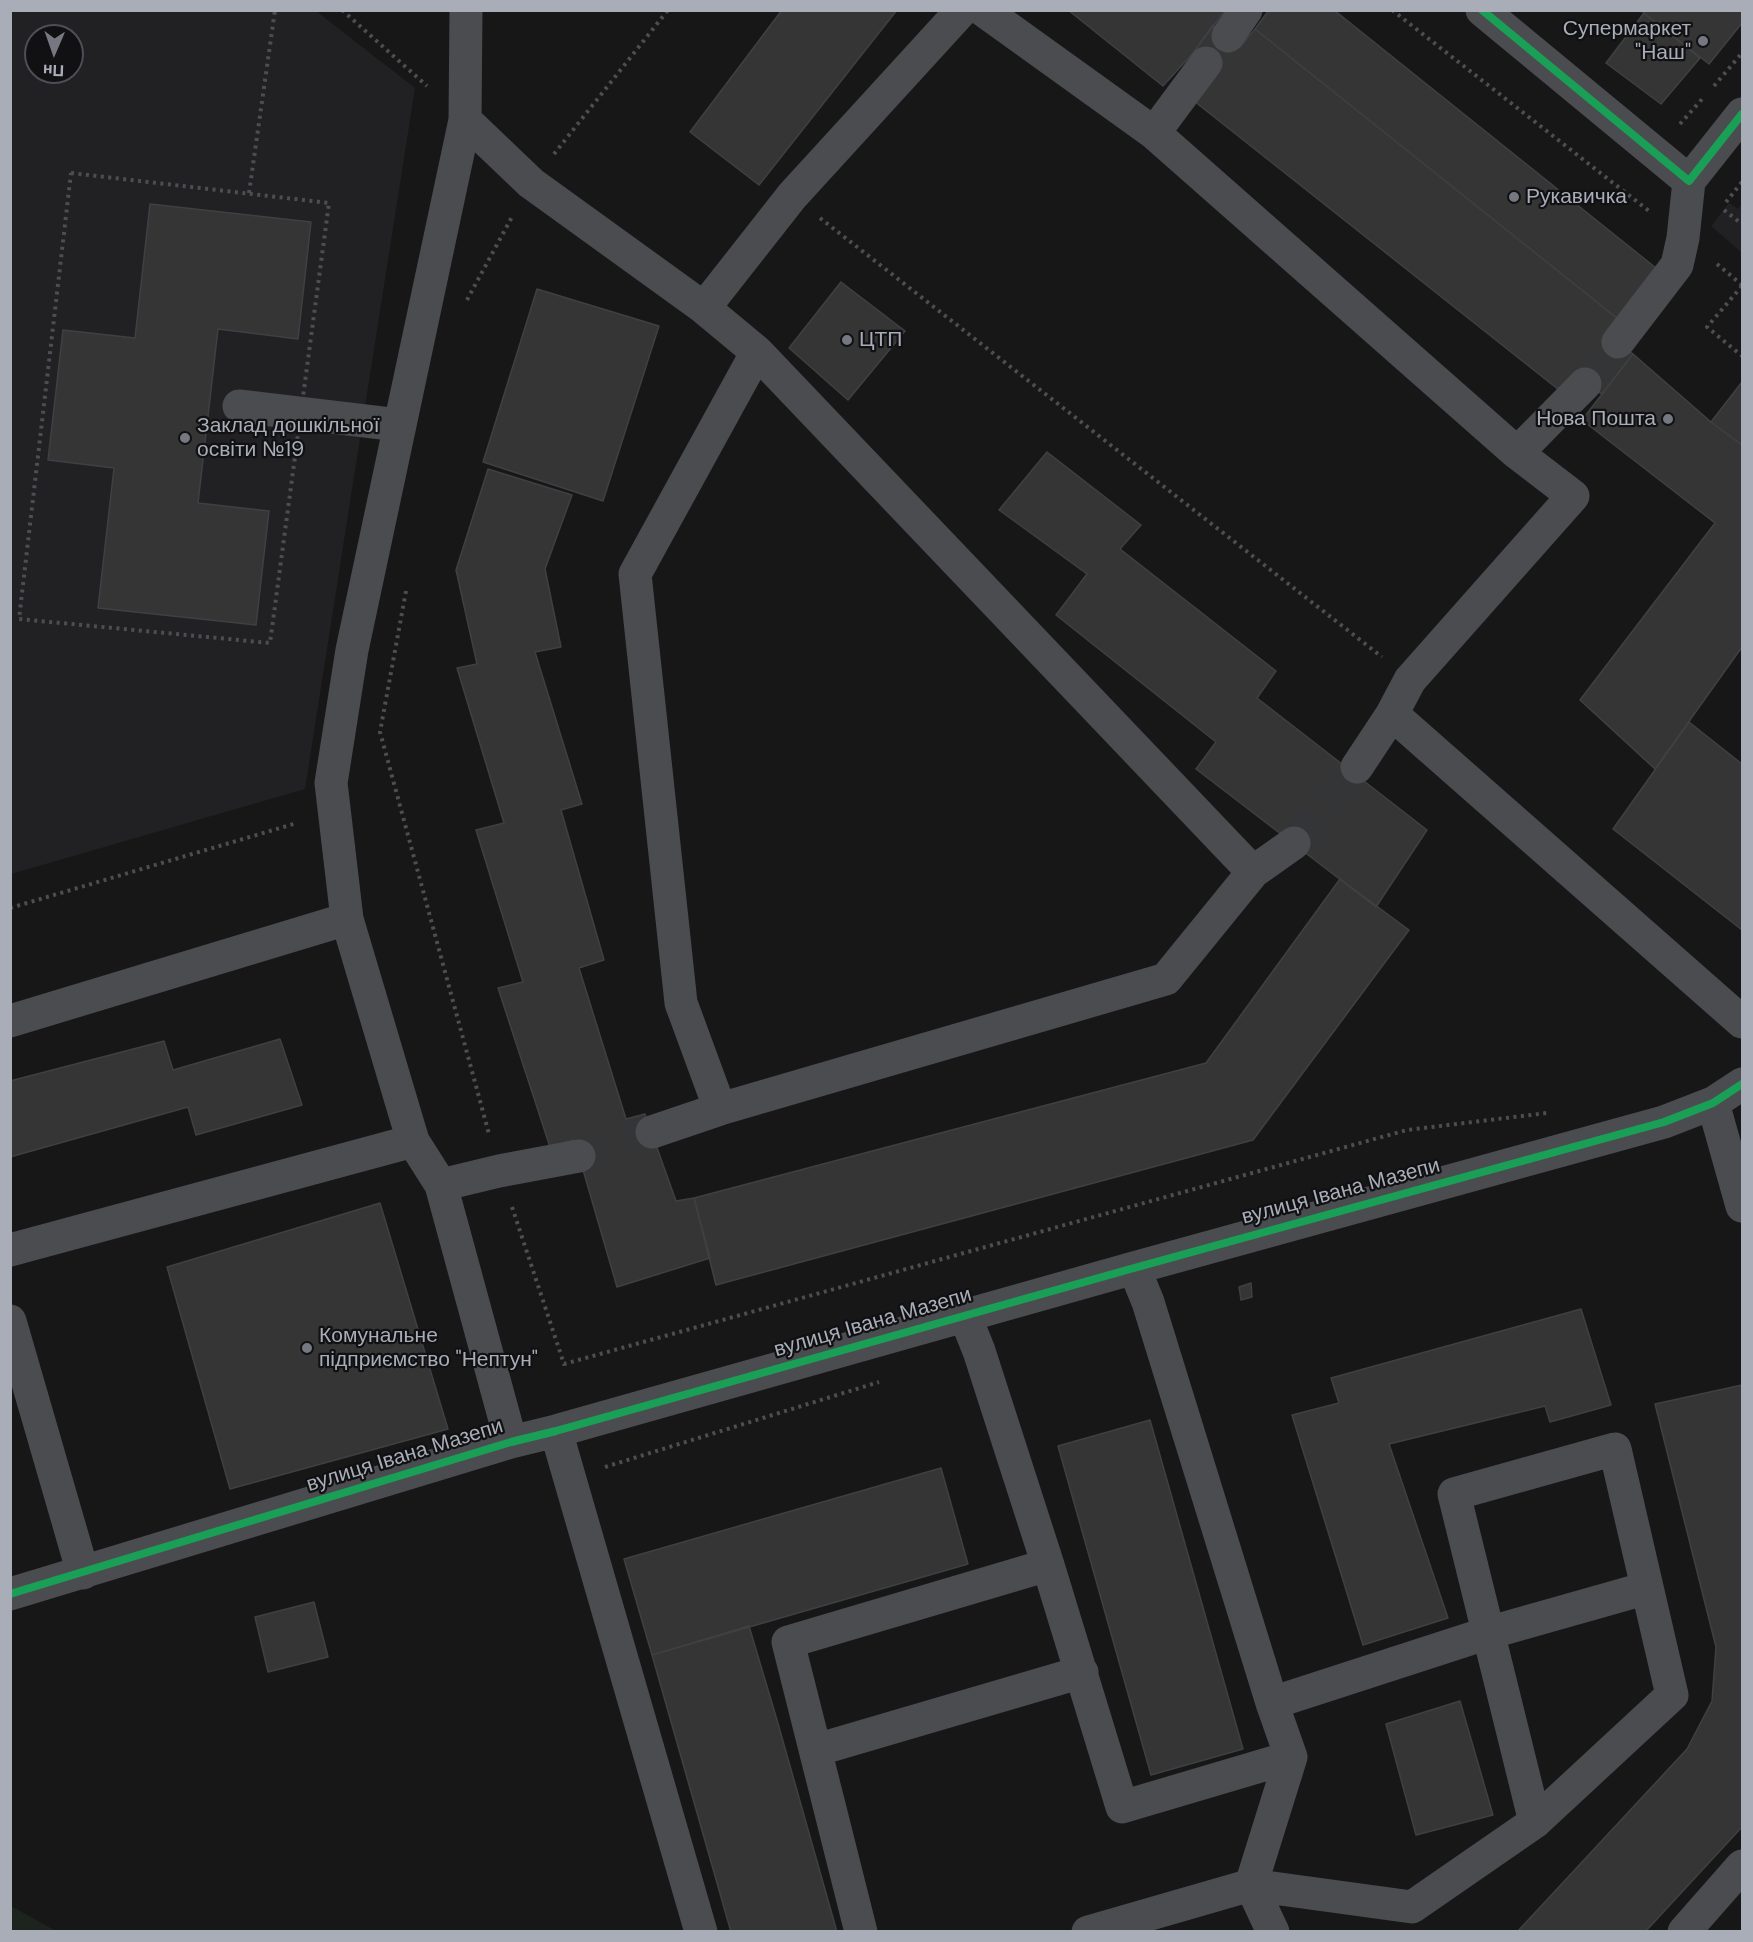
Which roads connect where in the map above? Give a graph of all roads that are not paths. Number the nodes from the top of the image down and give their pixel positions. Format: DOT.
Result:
graph roads {
  1 [pos="466,10"];
  2 [pos="962,10"];
  3 [pos="983,10"];
  4 [pos="1482,10"];
  5 [pos="1206,63"];
  6 [pos="1743,114"];
  7 [pos="465,120"];
  8 [pos="1154,133"];
  9 [pos="1689,181"];
  10 [pos="704,308"];
  11 [pos="1618,342"];
  12 [pos="757,352"];
  13 [pos="1585,384"];
  14 [pos="239,406"];
  15 [pos="399,425"];
  16 [pos="1517,453"];
  17 [pos="1392,714"];
  18 [pos="1358,767"];
  19 [pos="1294,843"];
  20 [pos="1253,872"];
  21 [pos="347,919"];
  22 [pos="10,1021"];
  23 [pos="1743,1022"];
  24 [pos="1743,1084"];
  25 [pos="1713,1104"];
  26 [pos="720,1108"];
  27 [pos="652,1132"];
  28 [pos="413,1141"];
  29 [pos="579,1156"];
  30 [pos="441,1185"];
  31 [pos="1743,1206"];
  32 [pos="10,1250"];
  33 [pos="1134,1268"];
  34 [pos="965,1316"];
  35 [pos="10,1321"];
  36 [pos="556,1431"];
  37 [pos="511,1442"];
  38 [pos="1048,1565"];
  39 [pos="83,1573"];
  40 [pos="1647,1588"];
  41 [pos="10,1594"];
  42 [pos="1488,1633"];
  43 [pos="1082,1672"];
  44 [pos="1272,1703"];
  45 [pos="816,1750"];
  46 [pos="1291,1757"];
  47 [pos="1535,1822"];
  48 [pos="1743,1866"];
  49 [pos="1251,1885"];
  50 [pos="701,1932"];
  51 [pos="861,1932"];
  52 [pos="1088,1932"];
  53 [pos="1273,1932"];
  54 [pos="1684,1932"];
  1 -- 7 [label="street"];
  2 -- 10 [label="street"];
  3 -- 8 [label="street"];
  4 -- 9 [label="street"];
  5 -- 8 [label="street"];
  6 -- 9 [label="street"];
  7 -- 10 [label="street"];
  7 -- 15 [label="street"];
  8 -- 16 [label="street"];
  9 -- 11 [label="street"];
  10 -- 12 [label="street"];
  12 -- 20 [label="street"];
  12 -- 26 [label="street"];
  13 -- 16 [label="street"];
  14 -- 15 [label="street"];
  15 -- 21 [label="street"];
  16 -- 17 [label="street"];
  17 -- 18 [label="street"];
  17 -- 23 [label="street"];
  19 -- 20 [label="street"];
  20 -- 26 [label="street"];
  21 -- 22 [label="street"];
  21 -- 28 [label="street"];
  24 -- 25 [label="street, вулиця Івана Мазепи"];
  25 -- 31 [label="street"];
  25 -- 33 [label="street, вулиця Івана Мазепи"];
  26 -- 27 [label="street"];
  28 -- 30 [label="street"];
  28 -- 32 [label="street"];
  29 -- 30 [label="street"];
  30 -- 37 [label="street"];
  33 -- 34 [label="street, вулиця Івана Мазепи"];
  33 -- 44 [label="street"];
  34 -- 36 [label="street, вулиця Івана Мазепи"];
  34 -- 38 [label="street"];
  35 -- 39 [label="street"];
  36 -- 37 [label="street, вулиця Івана Мазепи"];
  36 -- 50 [label="street"];
  37 -- 39 [label="street, вулиця Івана Мазепи"];
  38 -- 43 [label="street"];
  38 -- 45 [label="street"];
  39 -- 41 [label="street, вулиця Івана Мазепи"];
  40 -- 42 [label="street"];
  40 -- 42 [label="street"];
  40 -- 47 [label="street"];
  42 -- 44 [label="street"];
  42 -- 47 [label="street"];
  43 -- 45 [label="street"];
  43 -- 46 [label="street"];
  44 -- 46 [label="street"];
  45 -- 51 [label="street"];
  46 -- 49 [label="street"];
  47 -- 49 [label="street"];
  48 -- 54 [label="street"];
  49 -- 52 [label="street"];
  49 -- 53 [label="street"];
}
